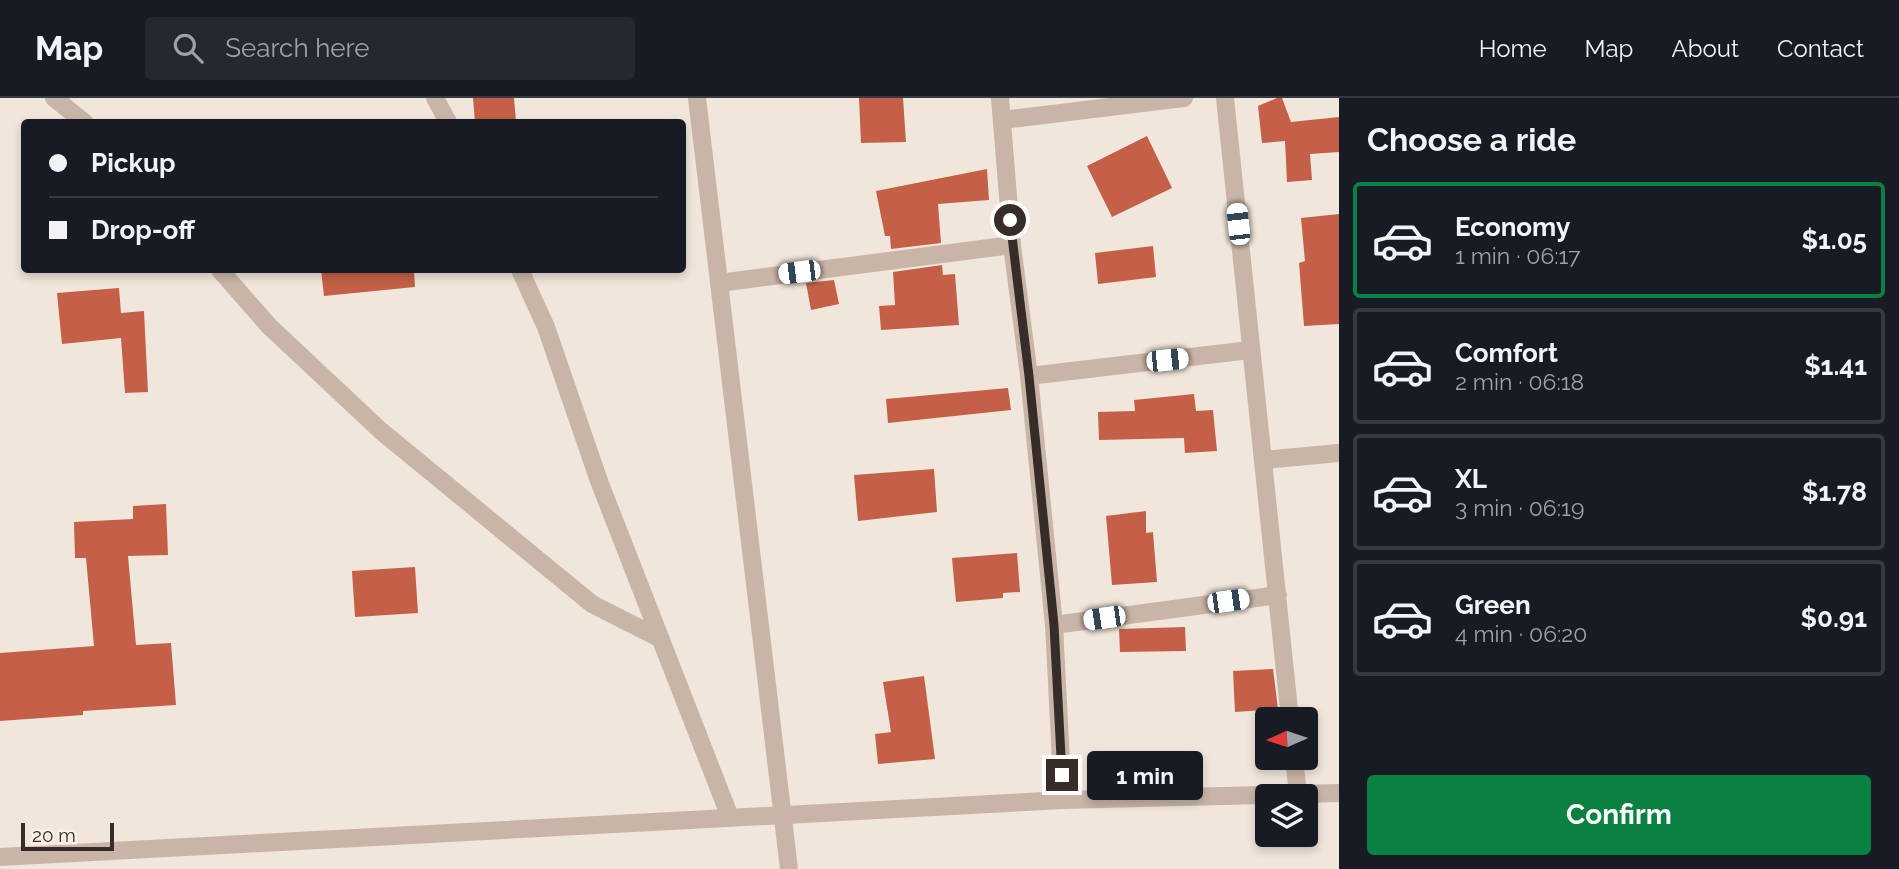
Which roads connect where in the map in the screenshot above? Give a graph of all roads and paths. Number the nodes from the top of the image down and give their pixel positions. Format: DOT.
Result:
graph roads {
  1 [pos="54,98"];
  2 [pos="435,98"];
  3 [pos="696,98"];
  4 [pos="1000,98"];
  5 [pos="1184,98"];
  6 [pos="1225,98"];
  7 [pos="80,119"];
  8 [pos="446,119"];
  9 [pos="1003,120"];
  10 [pos="1012,245"];
  11 [pos="223,273"];
  12 [pos="521,273"];
  13 [pos="719,283"];
  14 [pos="1250,350"];
  15 [pos="1029,376"];
  16 [pos="1339,453"];
  17 [pos="1263,460"];
  18 [pos="1278,595"];
  19 [pos="1054,625"];
  20 [pos="661,639"];
  21 [pos="1289,707"];
  22 [pos="1339,793"];
  23 [pos="1318,794"];
  24 [pos="1255,795"];
  25 [pos="1063,800"];
  26 [pos="784,814"];
  27 [pos="730,817"];
  28 [pos="0,857"];
  29 [pos="789,869"];
  1 -- 7 [label="street"];
  2 -- 8 [label="street"];
  3 -- 13 [label="street"];
  4 -- 9 [label="street"];
  5 -- 9 [label="street"];
  6 -- 14 [label="street"];
  9 -- 10 [label="street"];
  10 -- 13 [label="street"];
  10 -- 15 [label="street"];
  11 -- 20 [label="street"];
  12 -- 20 [label="street"];
  13 -- 26 [label="street"];
  14 -- 15 [label="street"];
  14 -- 17 [label="street"];
  15 -- 19 [label="street"];
  16 -- 17 [label="street"];
  17 -- 18 [label="street"];
  18 -- 19 [label="street"];
  18 -- 21 [label="street"];
  19 -- 25 [label="street"];
  20 -- 27 [label="street"];
  22 -- 23 [label="street"];
  24 -- 25 [label="street"];
  25 -- 26 [label="street"];
  26 -- 27 [label="street"];
  26 -- 29 [label="street"];
  27 -- 28 [label="street"];
}
